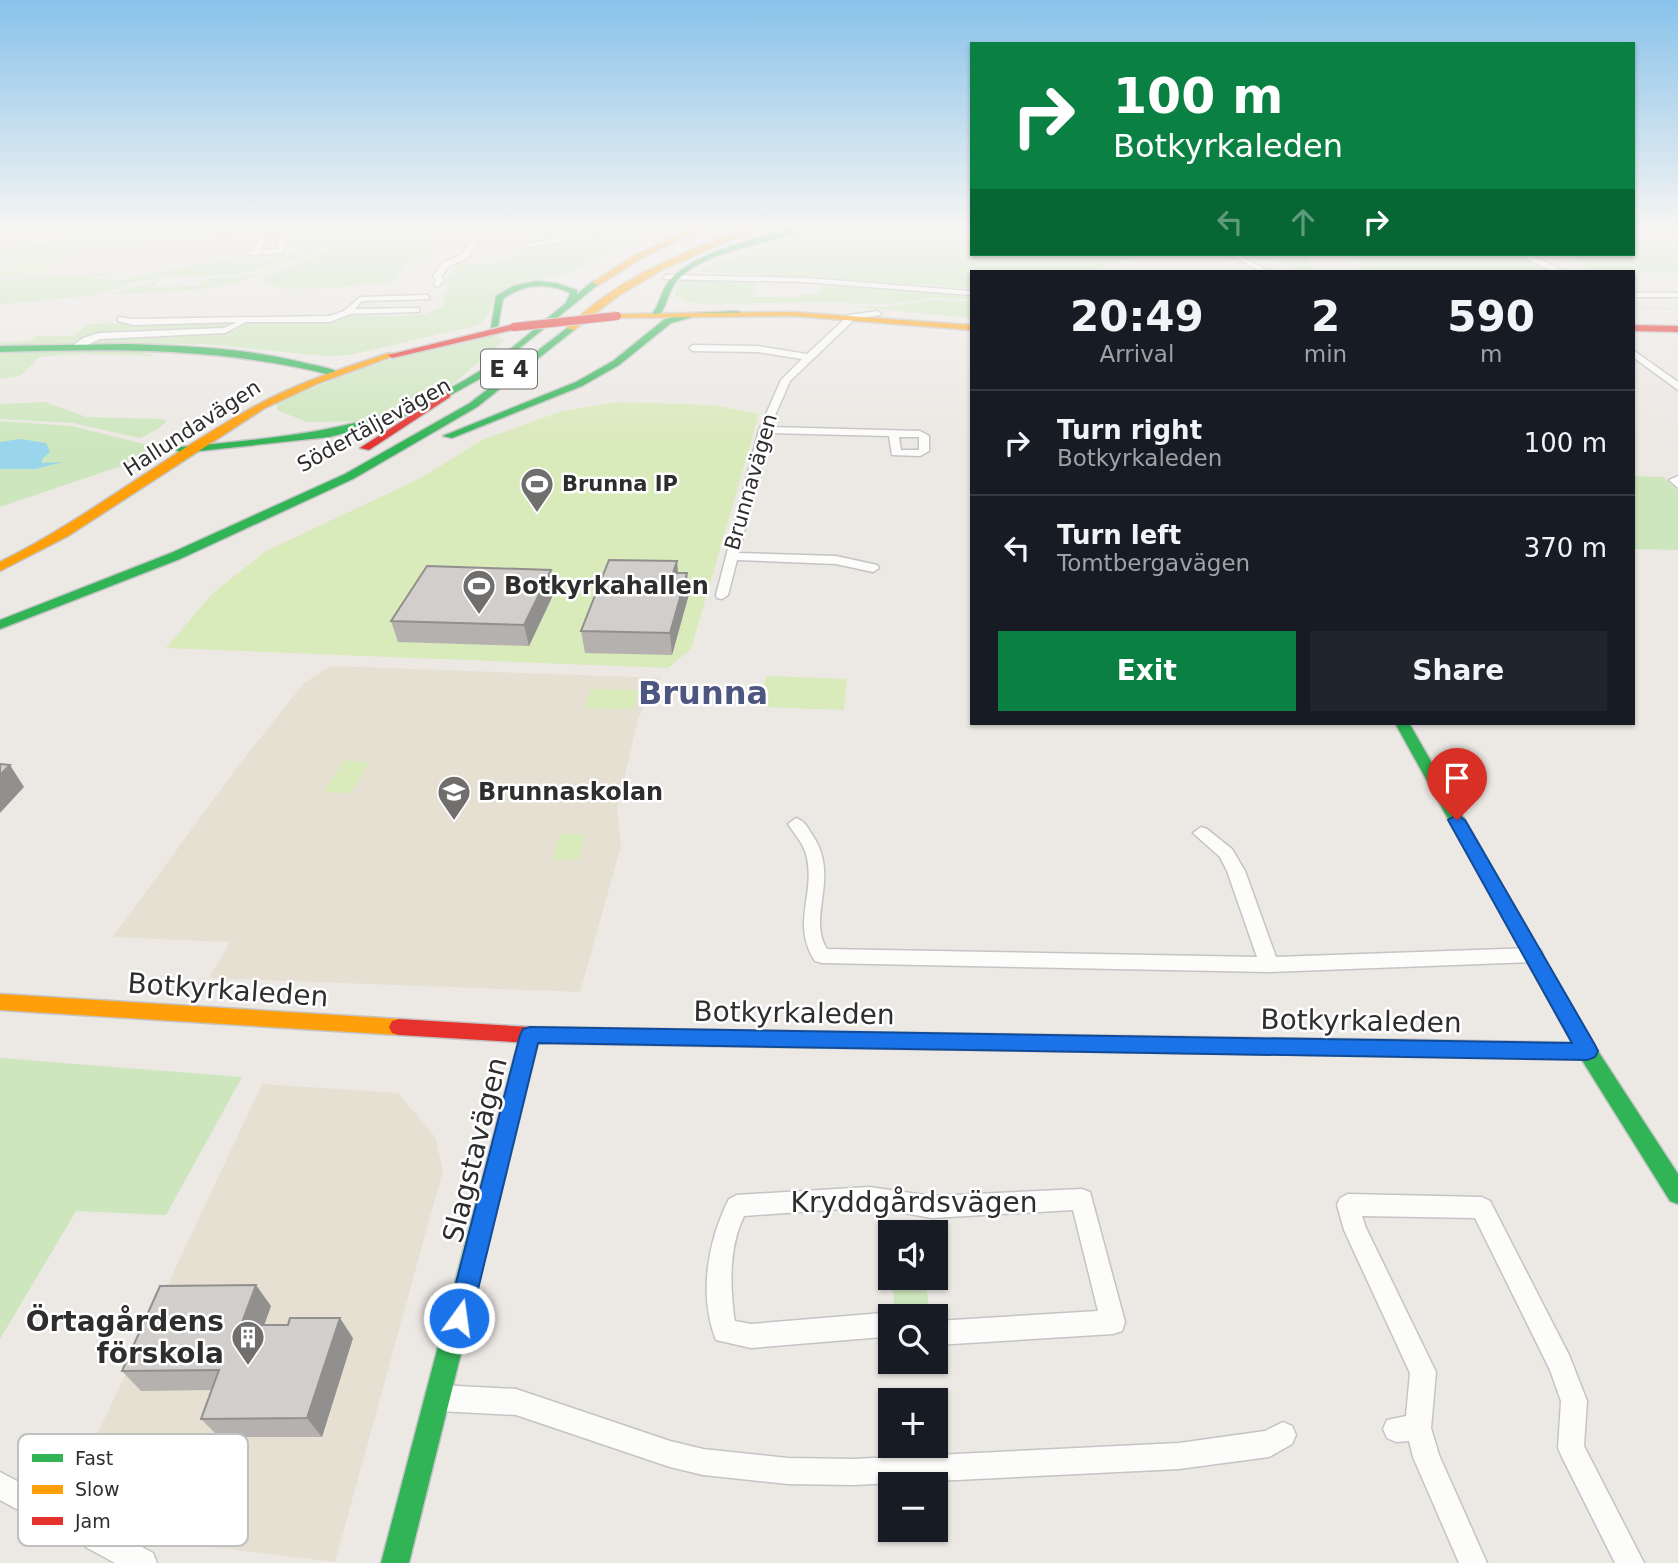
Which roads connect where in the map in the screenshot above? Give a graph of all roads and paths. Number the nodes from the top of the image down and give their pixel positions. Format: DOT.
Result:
graph roads {
  1 [pos="358,300"];
  2 [pos="498,300"];
  3 [pos="572,300"];
  4 [pos="574,300"];
  5 [pos="593,300"];
  6 [pos="606,300"];
  7 [pos="662,300"];
  8 [pos="570,303"];
  9 [pos="659,305"];
  10 [pos="416,310"];
  11 [pos="737,310"];
  12 [pos="350,312"];
  13 [pos="626,313"];
  14 [pos="846,314"];
  15 [pos="121,319"];
  16 [pos="244,319"];
  17 [pos="970,322"];
  18 [pos="1635,323"];
  19 [pos="1678,323"];
  20 [pos="492,324"];
  21 [pos="970,328"];
  22 [pos="1635,328"];
  23 [pos="1678,329"];
  24 [pos="650,334"];
  25 [pos="74,348"];
  26 [pos="693,348"];
  27 [pos="0,349"];
  28 [pos="1635,355"];
  29 [pos="809,357"];
  30 [pos="331,372"];
  31 [pos="1678,387"];
  32 [pos="447,395"];
  33 [pos="233,424"];
  34 [pos="764,430"];
  35 [pos="894,434"];
  36 [pos="268,443"];
  37 [pos="189,449"];
  38 [pos="379,461"];
  39 [pos="1678,479"];
  40 [pos="1678,485"];
  41 [pos="272,503"];
  42 [pos="731,556"];
  43 [pos="0,567"];
  44 [pos="873,568"];
  45 [pos="722,595"];
  46 [pos="0,611"];
  47 [pos="0,625"];
  48 [pos="1403,725"];
  49 [pos="796,824"];
  50 [pos="1201,834"];
  51 [pos="1534,955"];
  52 [pos="1269,965"];
  53 [pos="0,1002"];
  54 [pos="530,1035"];
  55 [pos="1587,1051"];
  56 [pos="1678,1194"];
  57 [pos="878,1325"];
  58 [pos="948,1332"];
  59 [pos="439,1398"];
  60 [pos="1283,1436"];
  61 [pos="0,1485"];
  62 [pos="18,1495"];
  63 [pos="112,1546"];
  64 [pos="143,1563"];
  65 [pos="395,1563"];
  66 [pos="1473,1563"];
  67 [pos="1630,1563"];
  1 -- 12 [label="street"];
  2 -- 20 [label="main road"];
  3 -- 8 [label="main road"];
  4 -- 8 [label="main road"];
  5 -- 41 [label="main road, Södertäljevägen / E 4"];
  6 -- 38 [label="main road, E 4"];
  7 -- 9 [label="main road"];
  8 -- 32 [label="main road"];
  9 -- 11 [label="main road, Hallundavägen"];
  9 -- 13 [label="main road, Hallundavägen"];
  9 -- 24 [label="main road"];
  10 -- 12 [label="street"];
  11 -- 14 [label="main road, Hallundavägen"];
  11 -- 24 [label="main road"];
  12 -- 16 [label="street"];
  13 -- 20 [label="main road, Hallundavägen, bridge"];
  13 -- 20 [label="main road, Hallundavägen, bridge"];
  14 -- 17 [label="main road, Hallundavägen"];
  14 -- 21 [label="main road, Hallundavägen"];
  14 -- 29 [label="street, Brunnavägen"];
  15 -- 16 [label="street"];
  16 -- 25 [label="street"];
  18 -- 19 [label="main road"];
  20 -- 30 [label="main road, Hallundavägen"];
  22 -- 23 [label="main road"];
  24 -- 38 [label="main road"];
  25 -- 27 [label="main road"];
  25 -- 30 [label="main road"];
  26 -- 29 [label="street"];
  28 -- 31 [label="street"];
  29 -- 34 [label="street, Brunnavägen"];
  30 -- 33 [label="main road, Hallundavägen"];
  30 -- 37 [label="main road, Hallundavägen"];
  32 -- 36 [label="main road"];
  32 -- 41 [label="main road"];
  33 -- 36 [label="main road"];
  33 -- 37 [label="main road, Hallundavägen"];
  34 -- 35 [label="street"];
  34 -- 42 [label="street, Brunnavägen"];
  36 -- 37 [label="main road"];
  37 -- 43 [label="main road, Hallundavägen"];
  38 -- 47 [label="main road, Södertäljevägen / E 4"];
  39 -- 40 [label="street"];
  41 -- 46 [label="main road, Södertäljevägen / E 4"];
  42 -- 44 [label="street"];
  42 -- 45 [label="street, Brunnavägen"];
  48 -- 51 [label="main road"];
  49 -- 52 [label="street"];
  50 -- 52 [label="street"];
  51 -- 52 [label="street"];
  51 -- 55 [label="main road"];
  53 -- 54 [label="main road, Botkyrkaleden"];
  54 -- 55 [label="main road, Botkyrkaleden"];
  54 -- 59 [label="main road, Slagstavägen"];
  55 -- 56 [label="main road"];
  57 -- 58 [label="street, Kryddgårdsvägen"];
  59 -- 60 [label="street"];
  59 -- 65 [label="main road, Slagstavägen"];
  61 -- 62 [label="street"];
  63 -- 64 [label="street"];
  66 -- 67 [label="street"];
}
